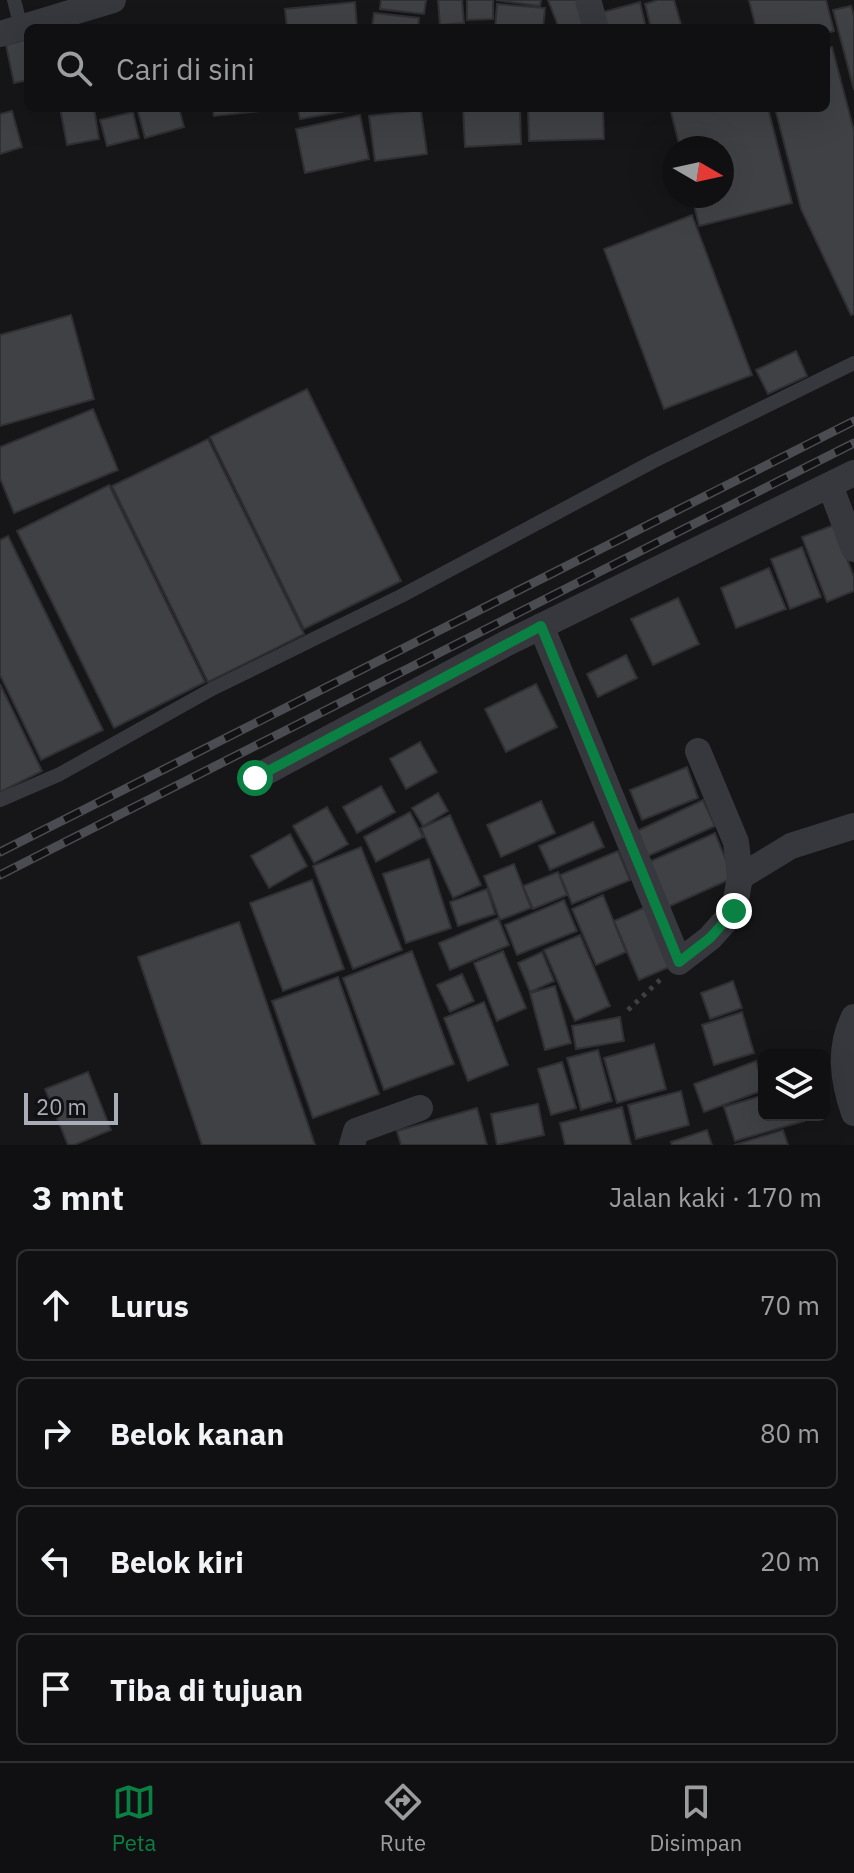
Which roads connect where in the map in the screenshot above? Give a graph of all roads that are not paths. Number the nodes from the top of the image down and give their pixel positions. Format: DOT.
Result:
graph roads {
  1 [pos="14,0"];
  2 [pos="113,0"];
  3 [pos="588,0"];
  4 [pos="31,24"];
  5 [pos="595,24"];
  6 [pos="10,30"];
  7 [pos="854,363"];
  8 [pos="854,473"];
  9 [pos="830,485"];
  10 [pos="854,549"];
  11 [pos="541,626"];
  12 [pos="698,751"];
  13 [pos="255,778"];
  14 [pos="0,800"];
  15 [pos="854,826"];
  16 [pos="740,877"];
  17 [pos="854,1017"];
  18 [pos="420,1108"];
  19 [pos="854,1113"];
  20 [pos="352,1145"];
  1 -- 6 [label="lane"];
  2 -- 4 [label="street"];
  3 -- 5 [label="street"];
  7 -- 14 [label="lane"];
  8 -- 9 [label="street"];
  9 -- 10 [label="street"];
  9 -- 11 [label="street"];
  11 -- 13 [label="street"];
  11 -- 16 [label="street"];
  12 -- 16 [label="street"];
  15 -- 16 [label="street"];
  17 -- 19 [label="street"];
  18 -- 20 [label="street"];
}
